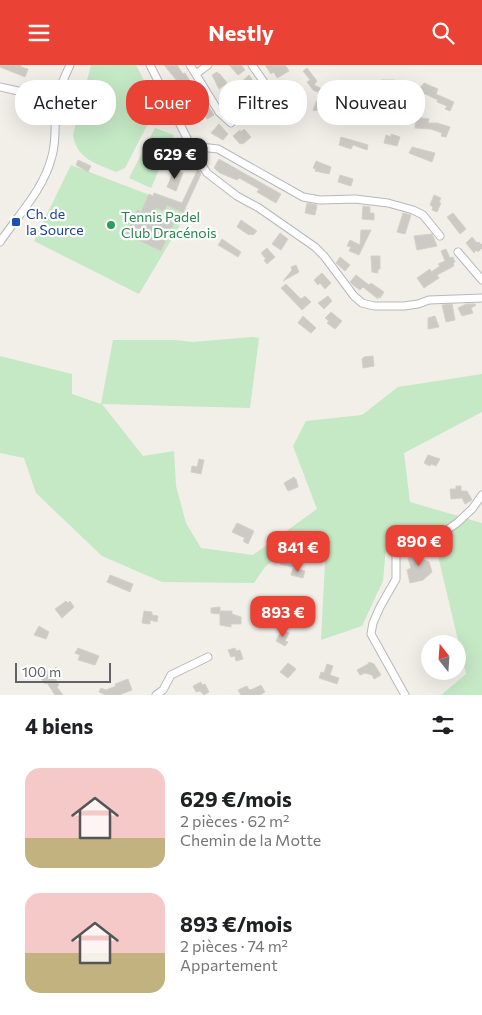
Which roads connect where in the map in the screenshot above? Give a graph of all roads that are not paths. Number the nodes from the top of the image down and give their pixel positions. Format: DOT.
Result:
graph roads {
  1 [pos="70,65"];
  2 [pos="150,65"];
  3 [pos="190,65"];
  4 [pos="208,65"];
  5 [pos="252,65"];
  6 [pos="196,74"];
  7 [pos="64,80"];
  8 [pos="0,87"];
  9 [pos="15,90"];
  10 [pos="55,125"];
  11 [pos="191,146"];
  12 [pos="440,236"];
  13 [pos="1,239"];
  14 [pos="458,252"];
  15 [pos="482,280"];
  16 [pos="482,298"];
  17 [pos="482,495"];
  18 [pos="208,657"];
  19 [pos="156,695"];
  20 [pos="405,695"];
  1 -- 7 [label="street"];
  2 -- 11 [label="street"];
  3 -- 6 [label="street"];
  4 -- 6 [label="street"];
  5 -- 6 [label="street"];
  8 -- 9 [label="street"];
  10 -- 13 [label="street"];
  11 -- 12 [label="street"];
  11 -- 16 [label="street"];
  14 -- 15 [label="street"];
  17 -- 20 [label="street"];
  18 -- 19 [label="street"];
}
